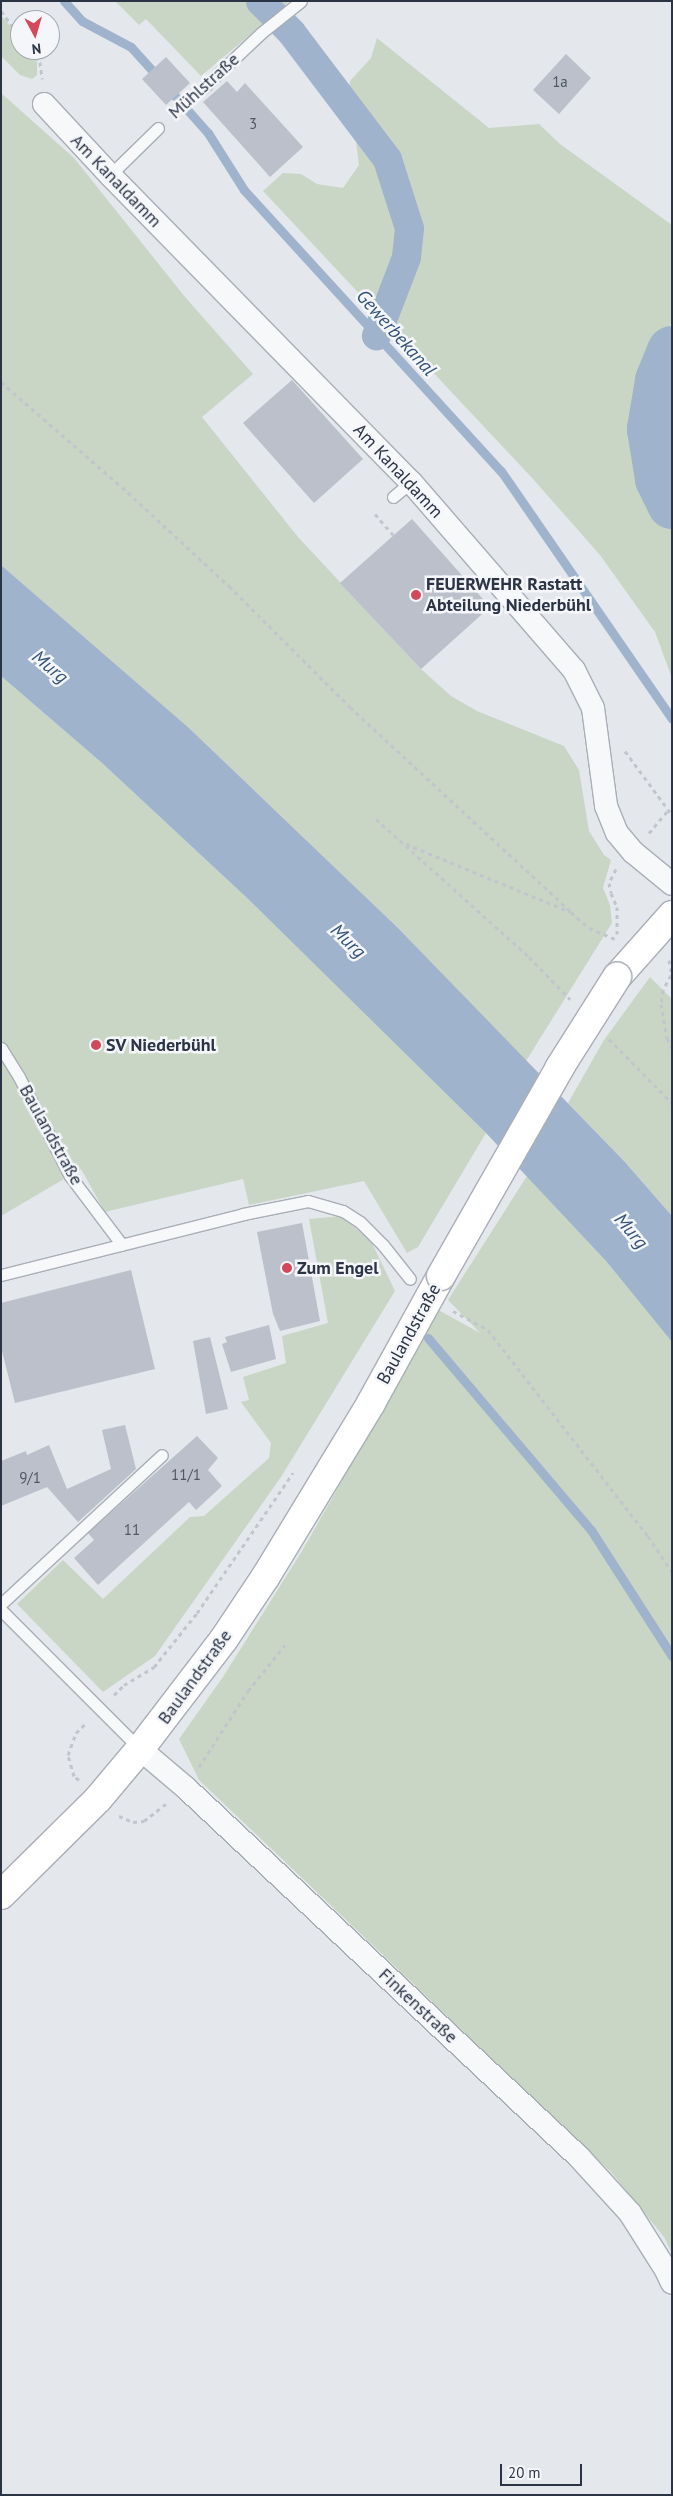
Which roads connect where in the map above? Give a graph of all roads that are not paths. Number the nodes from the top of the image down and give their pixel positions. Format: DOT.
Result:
graph roads {
  1 [pos="301,1"];
  2 [pos="203,88"];
  3 [pos="44,104"];
  4 [pos="158,128"];
  5 [pos="110,175"];
  6 [pos="411,482"];
  7 [pos="393,497"];
  8 [pos="672,884"];
  9 [pos="672,915"];
  10 [pos="1,1048"];
  11 [pos="122,1245"];
  12 [pos="1,1275"];
  13 [pos="426,1284"];
  14 [pos="162,1455"];
  15 [pos="1,1604"];
  16 [pos="1,1610"];
  17 [pos="140,1749"];
  18 [pos="1,1895"];
  19 [pos="672,2283"];
  1 -- 2 [label="lane, Mühlstraße"];
  3 -- 5 [label="street, Am Kanaldamm"];
  4 -- 5 [label="lane, Mühlstraße"];
  5 -- 6 [label="street, Am Kanaldamm"];
  6 -- 7 [label="lane"];
  6 -- 8 [label="street, Am Kanaldamm"];
  9 -- 13 [label="street, Baulandstraße, bridge"];
  10 -- 11 [label="lane, Baulandstraße"];
  11 -- 12 [label="lane"];
  11 -- 13 [label="lane"];
  13 -- 17 [label="street, Baulandstraße"];
  14 -- 15 [label="lane"];
  16 -- 17 [label="lane"];
  17 -- 18 [label="street, Baulandstraße"];
  17 -- 19 [label="street, Finkenstraße"];
}
